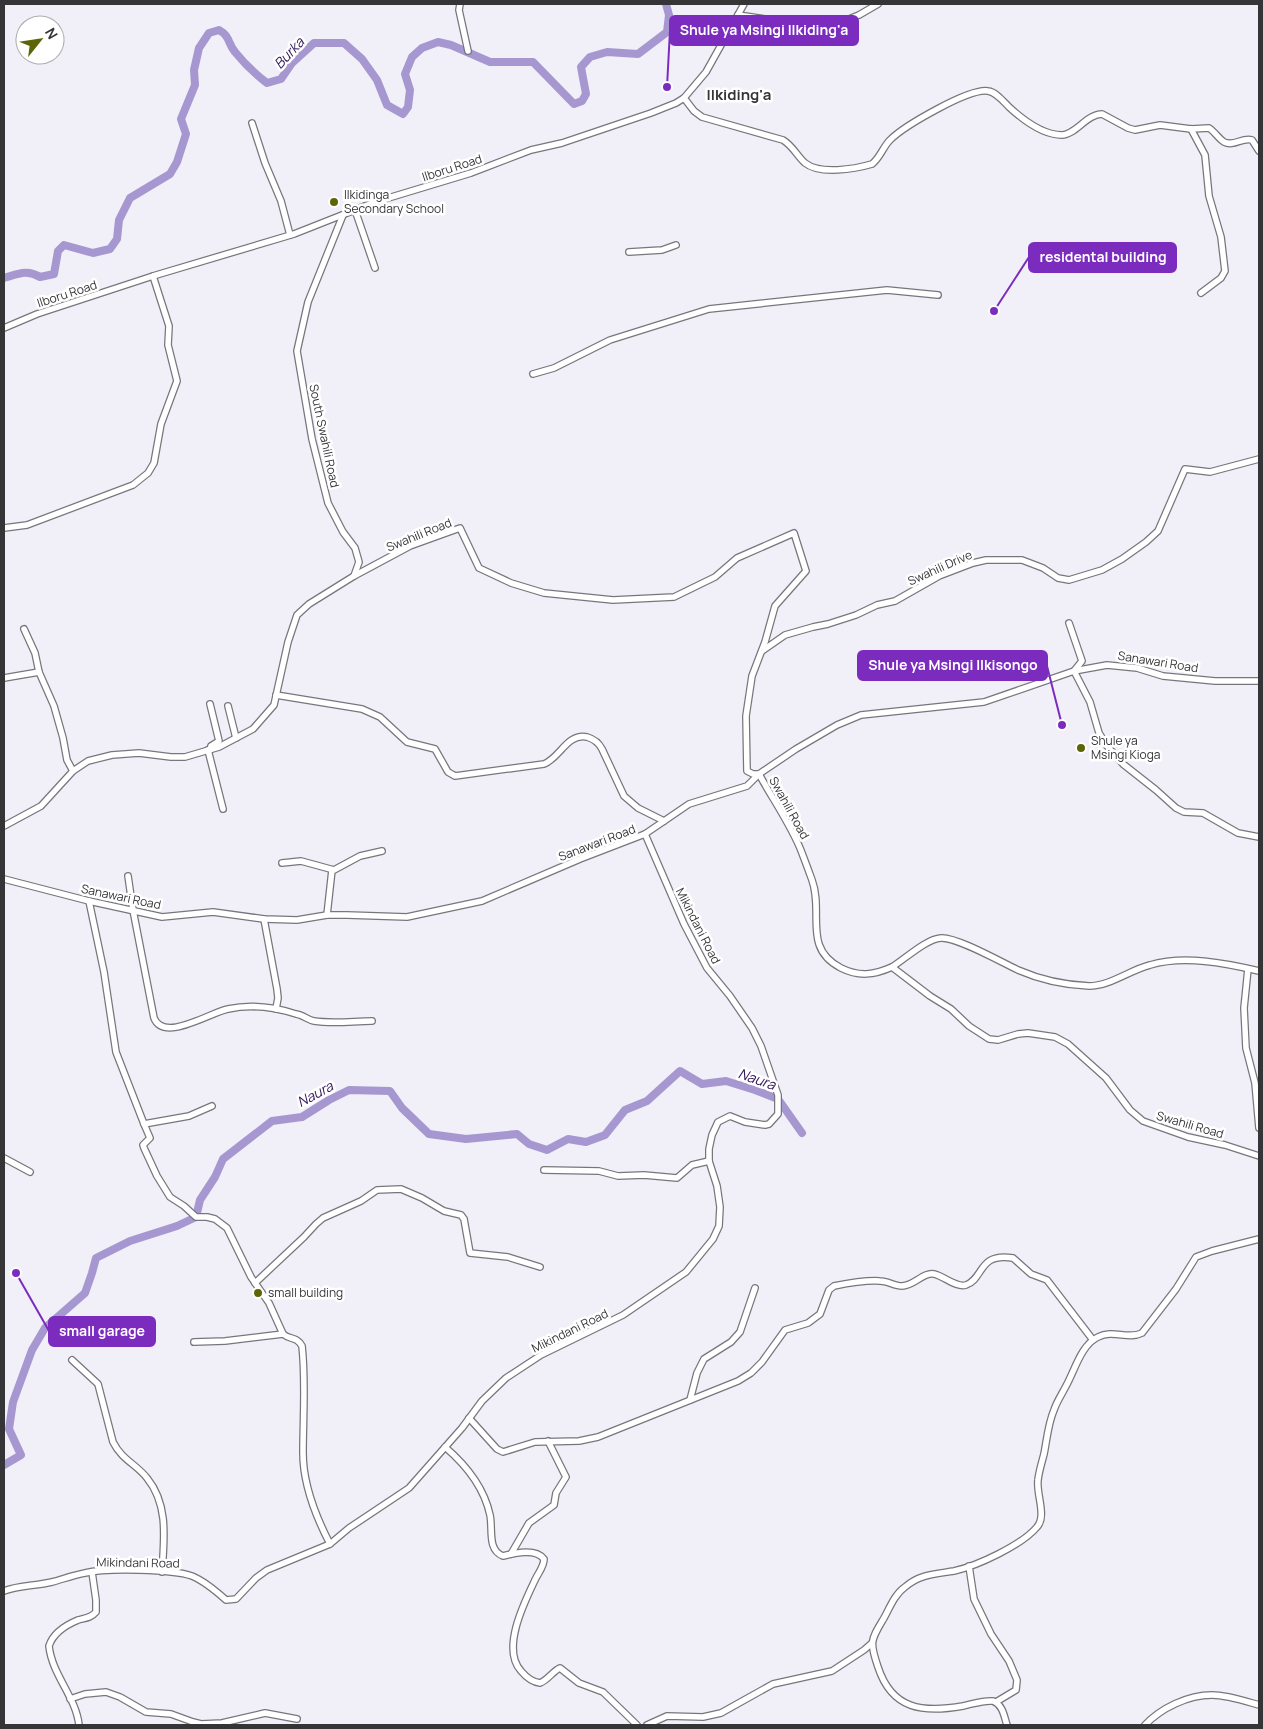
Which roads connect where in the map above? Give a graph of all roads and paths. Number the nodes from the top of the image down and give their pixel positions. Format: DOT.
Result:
graph roads {
  1 [pos="460,4"];
  2 [pos="744,4"];
  3 [pos="878,4"];
  4 [pos="738,15"];
  5 [pos="468,51"];
  6 [pos="684,98"];
  7 [pos="252,123"];
  8 [pos="1191,128"];
  9 [pos="1259,151"];
  10 [pos="355,210"];
  11 [pos="343,215"];
  12 [pos="290,235"];
  13 [pos="676,245"];
  14 [pos="629,252"];
  15 [pos="375,268"];
  16 [pos="153,276"];
  17 [pos="1201,293"];
  18 [pos="938,295"];
  19 [pos="4,328"];
  20 [pos="533,374"];
  21 [pos="1259,458"];
  22 [pos="4,528"];
  23 [pos="354,576"];
  24 [pos="1069,622"];
  25 [pos="24,629"];
  26 [pos="761,653"];
  27 [pos="1074,671"];
  28 [pos="39,672"];
  29 [pos="4,678"];
  30 [pos="1259,681"];
  31 [pos="276,695"];
  32 [pos="210,704"];
  33 [pos="228,706"];
  34 [pos="236,738"];
  35 [pos="209,750"];
  36 [pos="73,771"];
  37 [pos="759,774"];
  38 [pos="223,810"];
  39 [pos="664,821"];
  40 [pos="4,826"];
  41 [pos="645,834"];
  42 [pos="1259,837"];
  43 [pos="382,850"];
  44 [pos="282,863"];
  45 [pos="332,870"];
  46 [pos="128,876"];
  47 [pos="4,878"];
  48 [pos="89,901"];
  49 [pos="133,910"];
  50 [pos="326,915"];
  51 [pos="264,919"];
  52 [pos="892,967"];
  53 [pos="1248,969"];
  54 [pos="1259,971"];
  55 [pos="276,1009"];
  56 [pos="372,1021"];
  57 [pos="212,1106"];
  58 [pos="144,1124"];
  59 [pos="1259,1128"];
  60 [pos="1259,1156"];
  61 [pos="4,1158"];
  62 [pos="710,1161"];
  63 [pos="544,1170"];
  64 [pos="30,1172"];
  65 [pos="1259,1239"];
  66 [pos="540,1267"];
  67 [pos="256,1284"];
  68 [pos="756,1288"];
  69 [pos="283,1334"];
  70 [pos="1093,1340"];
  71 [pos="194,1342"];
  72 [pos="72,1360"];
  73 [pos="690,1400"];
  74 [pos="469,1418"];
  75 [pos="548,1441"];
  76 [pos="445,1447"];
  77 [pos="330,1544"];
  78 [pos="511,1554"];
  79 [pos="969,1566"];
  80 [pos="92,1572"];
  81 [pos="162,1572"];
  82 [pos="4,1591"];
  83 [pos="872,1643"];
  84 [pos="70,1699"];
  85 [pos="996,1702"];
  86 [pos="1259,1705"];
  87 [pos="297,1720"];
  88 [pos="79,1725"];
  89 [pos="637,1725"];
  90 [pos="647,1725"];
  91 [pos="1007,1725"];
  92 [pos="1145,1725"];
  1 -- 5 [label="street"];
  2 -- 4 [label="street, Ilboru Road"];
  3 -- 4 [label="street"];
  4 -- 6 [label="street, Ilboru Road"];
  6 -- 8 [label="street"];
  6 -- 10 [label="street, Ilboru Road"];
  7 -- 12 [label="street"];
  8 -- 9 [label="street"];
  8 -- 17 [label="street"];
  10 -- 11 [label="street, Ilboru Road"];
  10 -- 15 [label="street"];
  11 -- 12 [label="street, Ilboru Road"];
  11 -- 23 [label="street, South Swahili Road"];
  12 -- 16 [label="street, Ilboru Road"];
  13 -- 14 [label="street"];
  16 -- 19 [label="street, Ilboru Road"];
  16 -- 22 [label="street"];
  18 -- 20 [label="street"];
  21 -- 26 [label="street, Swahili Drive"];
  23 -- 26 [label="street, Swahili Road"];
  23 -- 31 [label="street"];
  24 -- 27 [label="street"];
  25 -- 28 [label="street"];
  26 -- 37 [label="street, Swahili Road"];
  27 -- 30 [label="street, Sanawari Road"];
  27 -- 37 [label="street, Sanawari Road"];
  27 -- 42 [label="street"];
  28 -- 29 [label="street"];
  28 -- 36 [label="street"];
  31 -- 34 [label="street"];
  31 -- 39 [label="street"];
  32 -- 35 [label="street"];
  33 -- 34 [label="street"];
  34 -- 35 [label="street"];
  35 -- 36 [label="street"];
  35 -- 38 [label="street"];
  36 -- 40 [label="street"];
  37 -- 39 [label="street, Sanawari Road"];
  37 -- 52 [label="street, Swahili Road"];
  39 -- 41 [label="street, Sanawari Road"];
  41 -- 50 [label="street, Sanawari Road"];
  41 -- 62 [label="street, Mikindani Road"];
  43 -- 45 [label="street"];
  44 -- 45 [label="street"];
  45 -- 50 [label="street"];
  46 -- 49 [label="street"];
  47 -- 48 [label="street, Sanawari Road"];
  48 -- 49 [label="street, Sanawari Road"];
  48 -- 58 [label="street"];
  49 -- 51 [label="street, Sanawari Road"];
  49 -- 55 [label="street"];
  50 -- 51 [label="street, Sanawari Road"];
  51 -- 55 [label="street"];
  52 -- 53 [label="street"];
  52 -- 60 [label="street, Swahili Road"];
  53 -- 54 [label="street"];
  53 -- 59 [label="street"];
  55 -- 56 [label="street"];
  57 -- 58 [label="street"];
  58 -- 67 [label="street"];
  61 -- 64 [label="street"];
  62 -- 63 [label="street"];
  62 -- 74 [label="street, Mikindani Road"];
  65 -- 70 [label="street"];
  66 -- 67 [label="street"];
  67 -- 69 [label="street"];
  68 -- 73 [label="street"];
  69 -- 71 [label="street"];
  69 -- 77 [label="street"];
  70 -- 73 [label="street"];
  70 -- 79 [label="street"];
  72 -- 81 [label="street"];
  73 -- 75 [label="street"];
  74 -- 75 [label="street"];
  74 -- 76 [label="street, Mikindani Road"];
  75 -- 78 [label="street"];
  76 -- 77 [label="street, Mikindani Road"];
  76 -- 78 [label="street"];
  77 -- 81 [label="street, Mikindani Road"];
  78 -- 89 [label="street"];
  79 -- 83 [label="street"];
  79 -- 85 [label="street"];
  80 -- 81 [label="street, Mikindani Road"];
  80 -- 82 [label="street, Mikindani Road"];
  80 -- 84 [label="street"];
  83 -- 85 [label="street"];
  83 -- 90 [label="street"];
  84 -- 87 [label="street"];
  84 -- 88 [label="street"];
  85 -- 91 [label="street"];
  86 -- 92 [label="street"];
}
